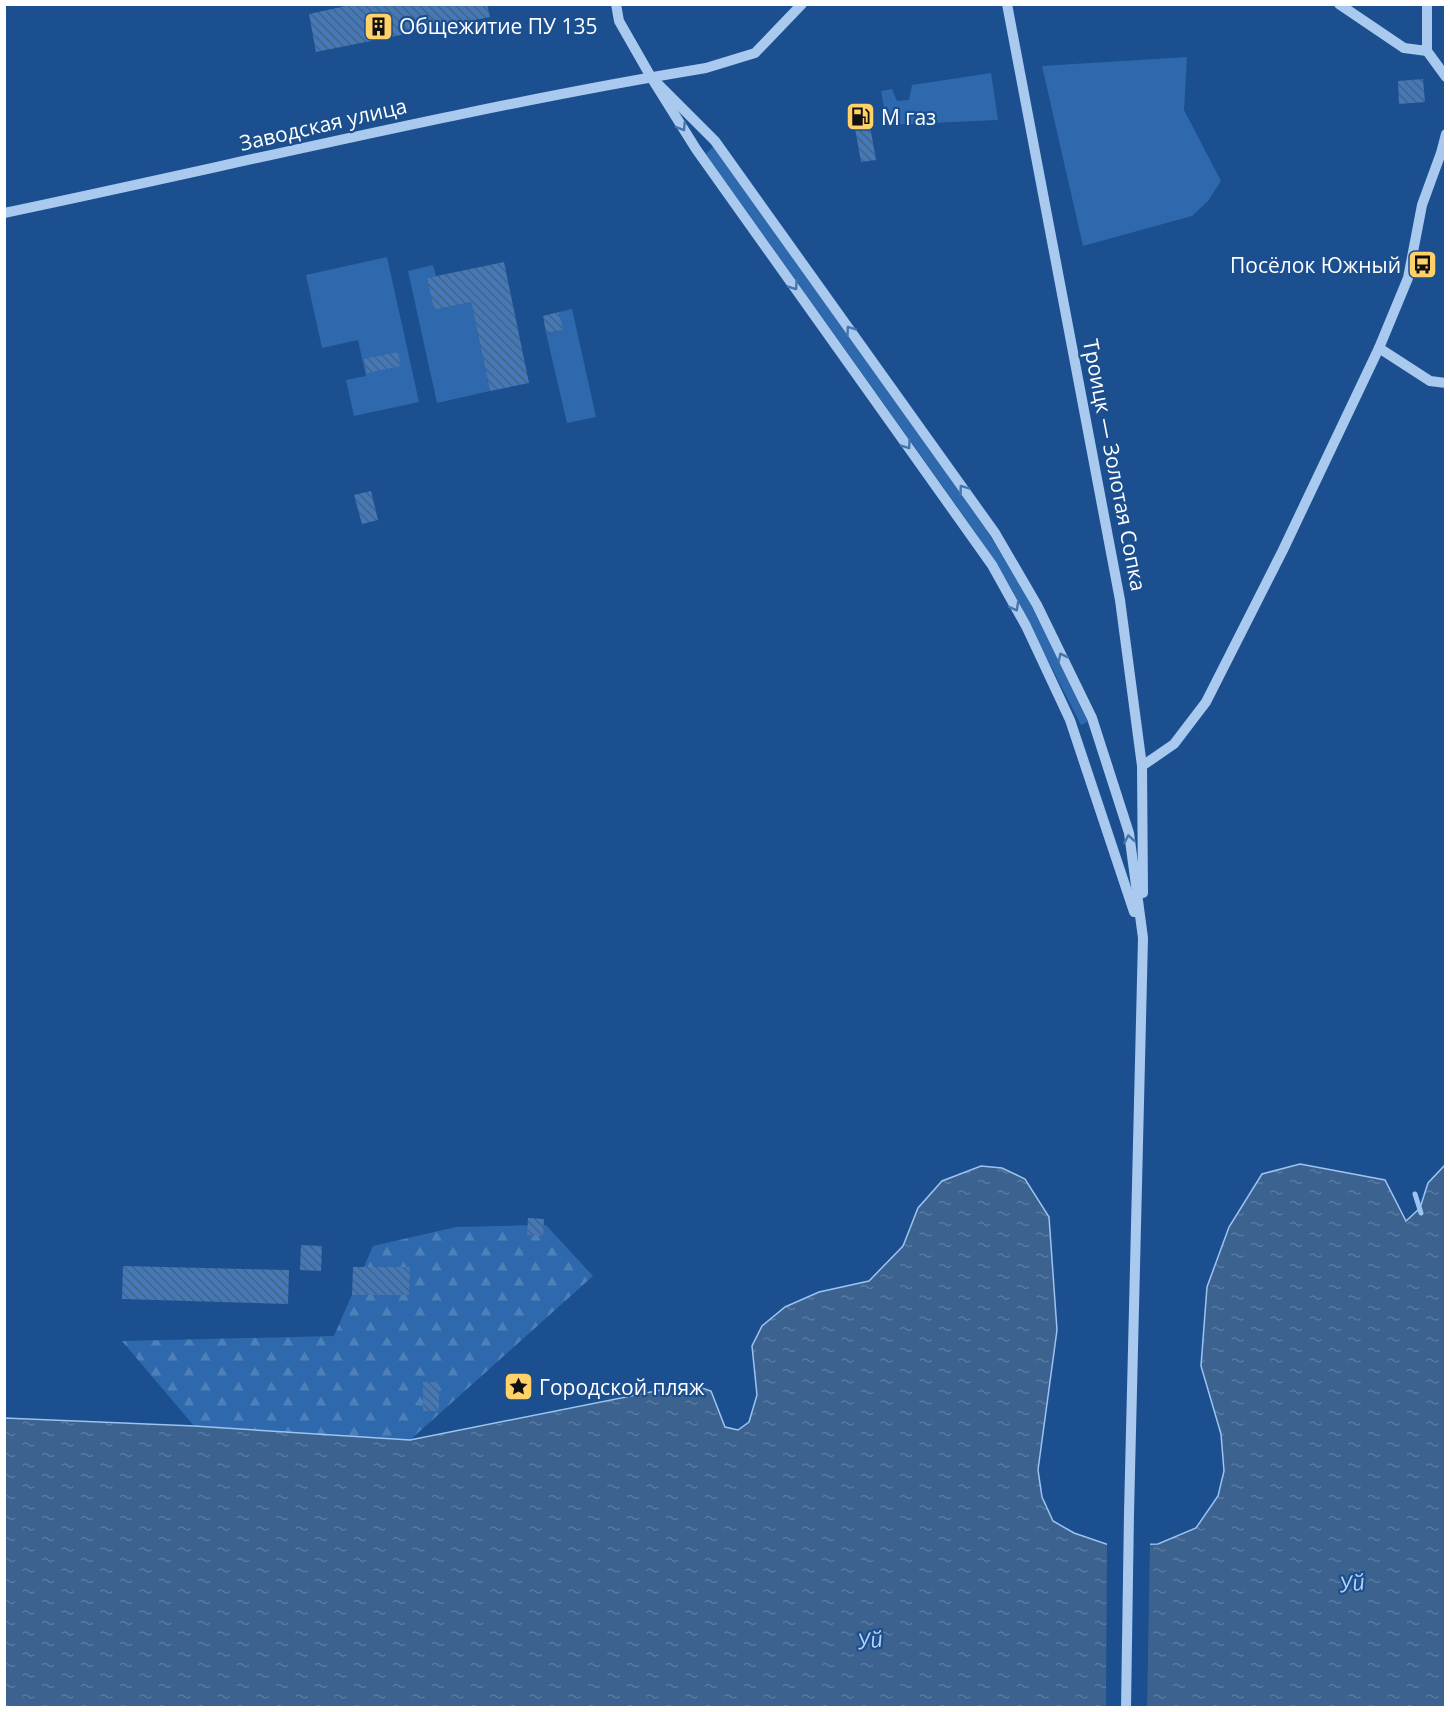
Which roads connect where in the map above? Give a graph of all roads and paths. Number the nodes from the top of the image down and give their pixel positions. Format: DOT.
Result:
graph roads {
  1 [pos="616,4"];
  2 [pos="802,4"];
  3 [pos="1007,4"];
  4 [pos="1340,4"];
  5 [pos="1427,4"];
  6 [pos="1428,51"];
  7 [pos="651,77"];
  8 [pos="1446,77"];
  9 [pos="1446,134"];
  10 [pos="1443,152"];
  11 [pos="4,213"];
  12 [pos="1379,348"];
  13 [pos="1446,383"];
  14 [pos="1142,766"];
  15 [pos="1143,938"];
  16 [pos="1126,1707"];
  1 -- 7 [label="street"];
  2 -- 7 [label="street, Заводская улица"];
  3 -- 14 [label="street, Троицк — Золотая Сопка"];
  4 -- 6 [label="street"];
  5 -- 6 [label="street"];
  6 -- 8 [label="street"];
  7 -- 11 [label="street, Заводская улица"];
  7 -- 15 [label="street, one-way"];
  15 -- 7 [label="street, one-way"];
  9 -- 10 [label="street"];
  10 -- 12 [label="street"];
  12 -- 13 [label="street"];
  12 -- 14 [label="street"];
  14 -- 15 [label="street, Троицк — Золотая Сопка"];
  15 -- 16 [label="street"];
}
